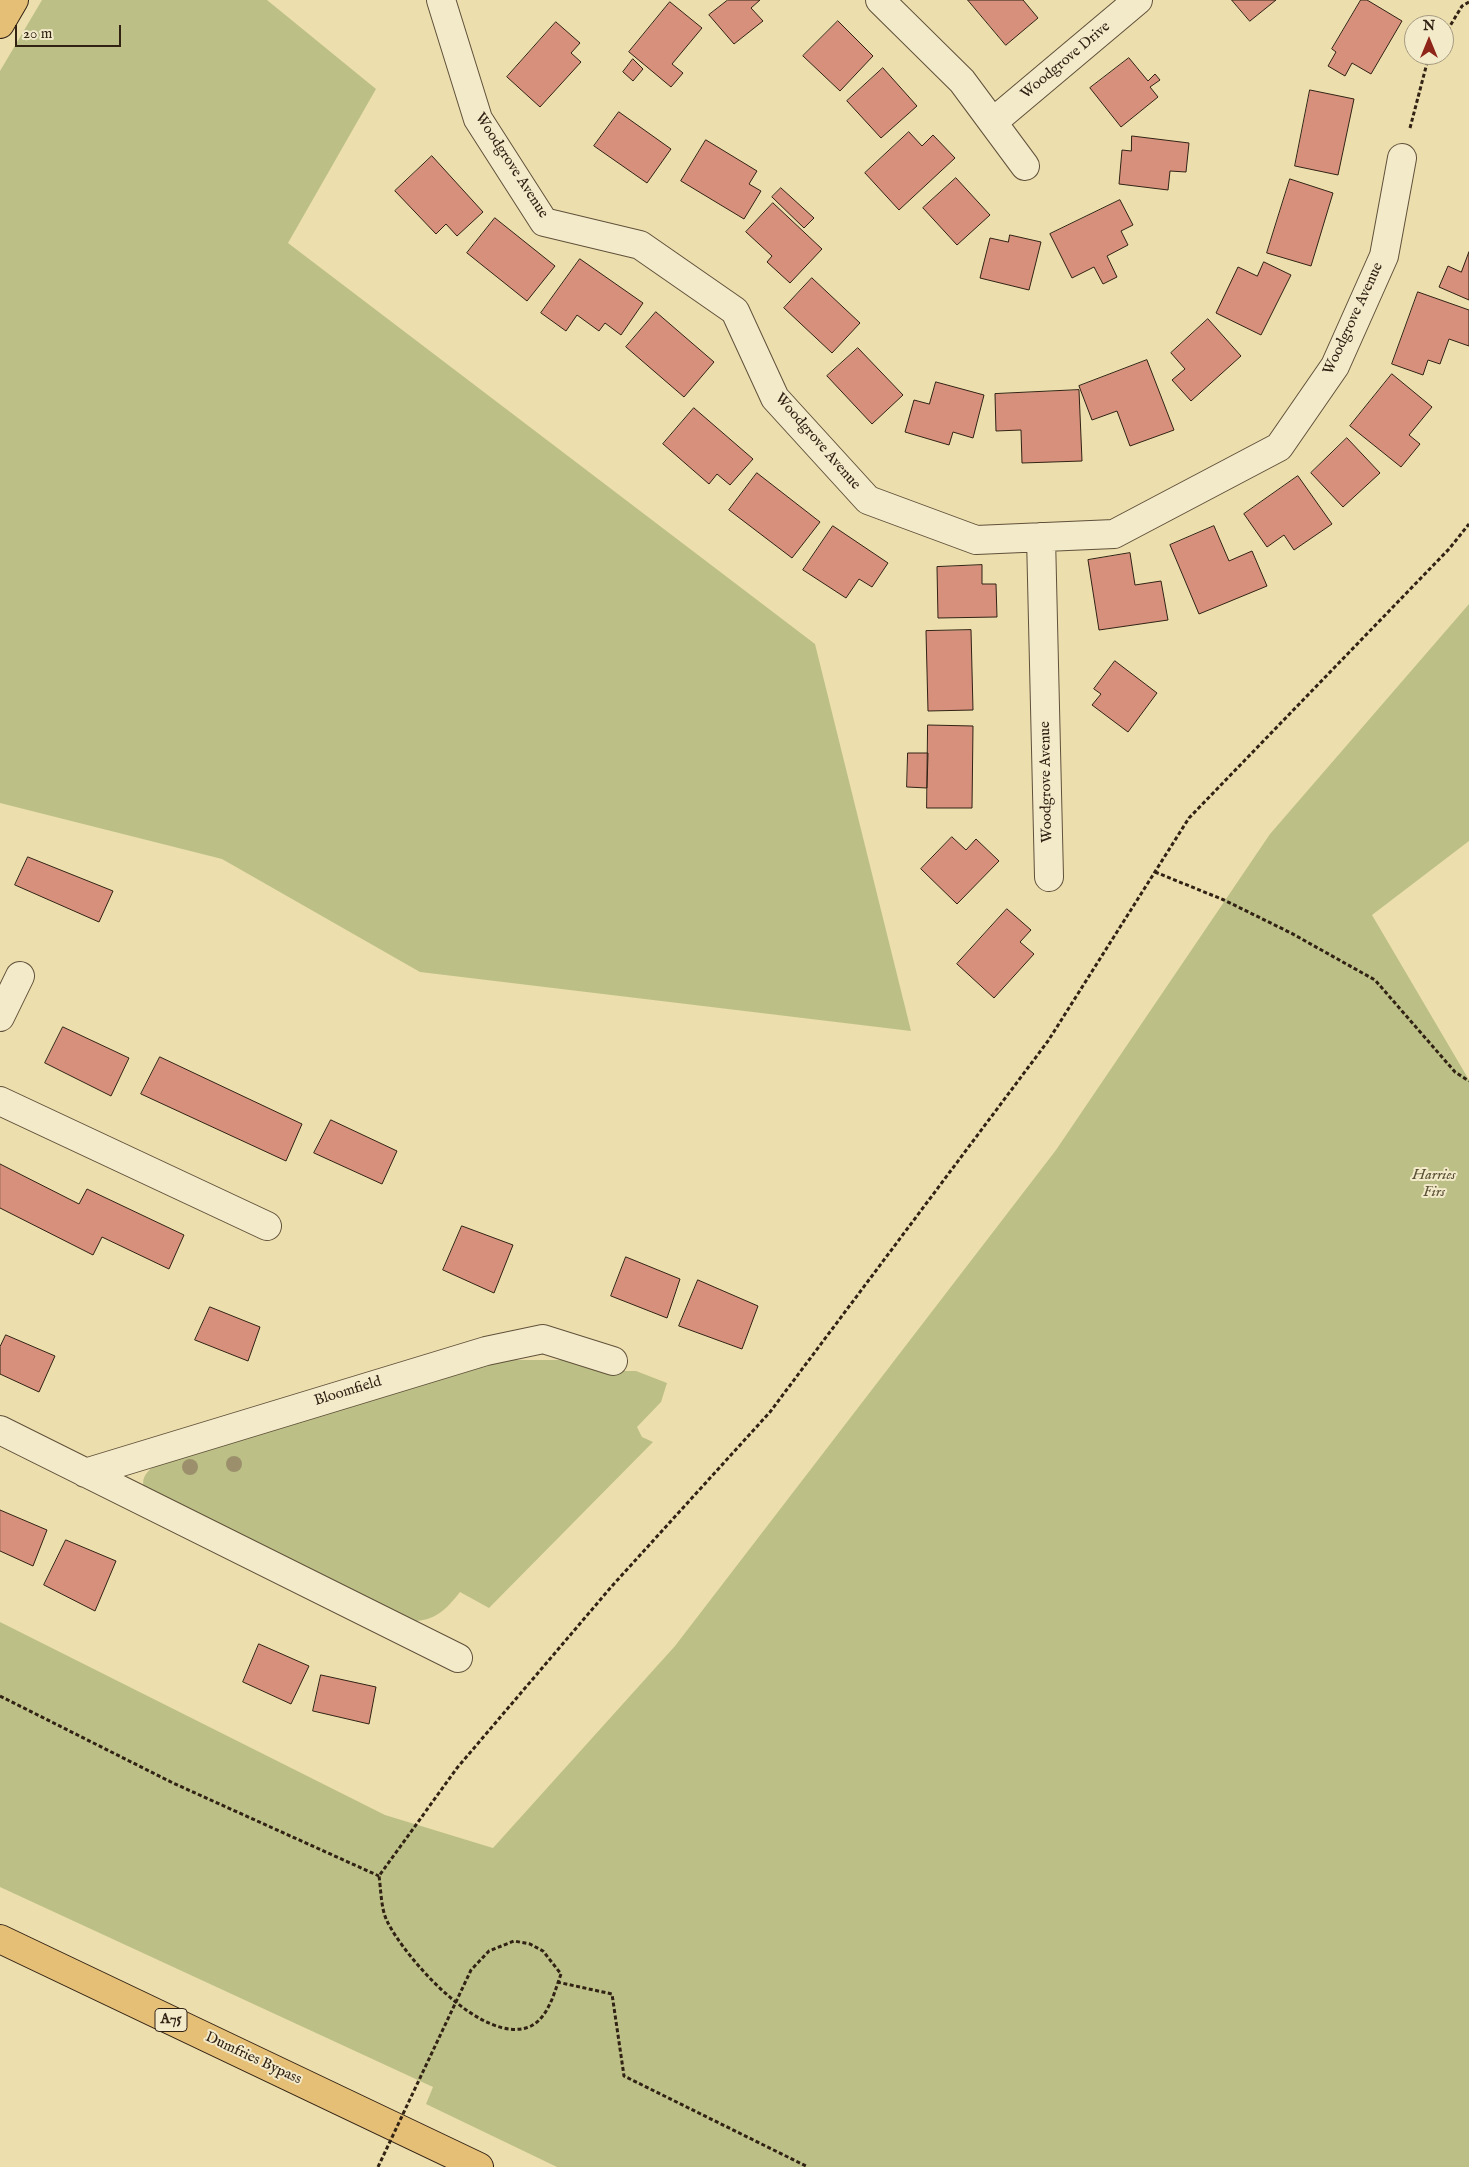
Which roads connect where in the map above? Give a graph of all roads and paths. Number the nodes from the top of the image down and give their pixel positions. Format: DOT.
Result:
graph roads {
  1 [pos="14,0"];
  2 [pos="441,0"];
  3 [pos="880,0"];
  4 [pos="1138,0"];
  5 [pos="1469,2"];
  6 [pos="1454,19"];
  7 [pos="0,24"];
  8 [pos="1427,65"];
  9 [pos="993,122"];
  10 [pos="1402,158"];
  11 [pos="1025,166"];
  12 [pos="1469,524"];
  13 [pos="1041,538"];
  14 [pos="1155,872"];
  15 [pos="1049,876"];
  16 [pos="20,976"];
  17 [pos="0,1017"];
  18 [pos="1469,1081"];
  19 [pos="0,1101"];
  20 [pos="267,1226"];
  21 [pos="613,1361"];
  22 [pos="0,1430"];
  23 [pos="85,1473"];
  24 [pos="458,1658"];
  25 [pos="0,1696"];
  26 [pos="379,1876"];
  27 [pos="0,1938"];
  28 [pos="558,1982"];
  29 [pos="378,2167"];
  30 [pos="479,2167"];
  31 [pos="808,2167"];
  1 -- 7 [label="highway"];
  2 -- 13 [label="street, Woodgrove Avenue"];
  3 -- 9 [label="street"];
  4 -- 9 [label="street, Woodgrove Drive"];
  5 -- 6 [label="path"];
  8 -- 10 [label="path"];
  9 -- 11 [label="street"];
  10 -- 13 [label="street, Woodgrove Avenue"];
  12 -- 14 [label="path"];
  13 -- 15 [label="street, Woodgrove Avenue"];
  14 -- 18 [label="path"];
  14 -- 26 [label="path"];
  16 -- 17 [label="street"];
  19 -- 20 [label="street"];
  21 -- 23 [label="street, Bloomfield"];
  22 -- 23 [label="street"];
  23 -- 24 [label="street"];
  25 -- 26 [label="path"];
  26 -- 28 [label="path"];
  27 -- 30 [label="highway, Dumfries Bypass / A75"];
  28 -- 29 [label="path, bridge"];
  28 -- 31 [label="path"];
}
